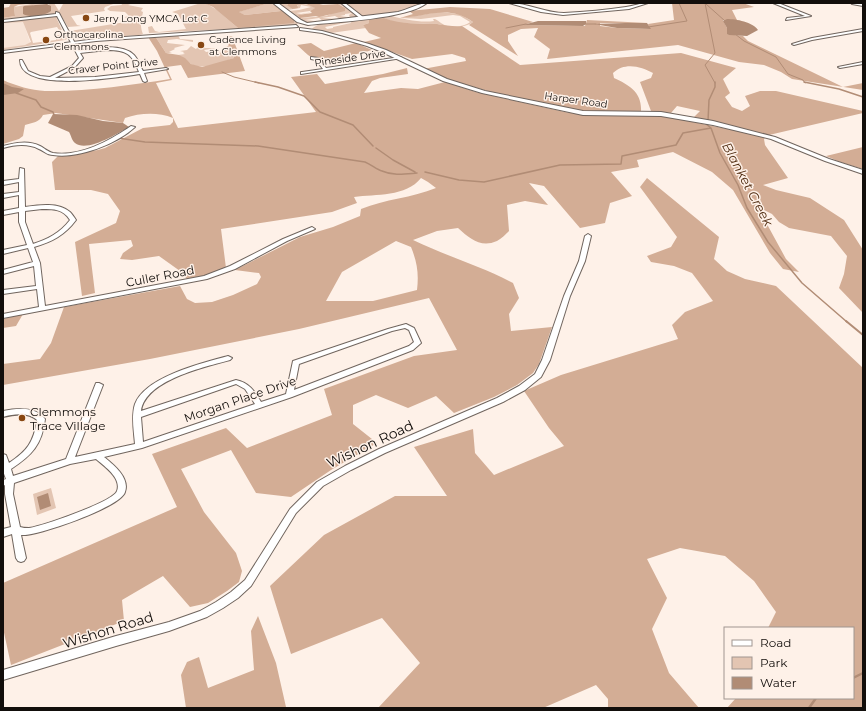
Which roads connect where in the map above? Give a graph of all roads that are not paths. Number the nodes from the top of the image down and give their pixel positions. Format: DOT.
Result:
graph roads {
  1 [pos="275,3"];
  2 [pos="343,3"];
  3 [pos="425,3"];
  4 [pos="511,3"];
  5 [pos="646,3"];
  6 [pos="775,3"];
  7 [pos="852,3"];
  8 [pos="863,5"];
  9 [pos="362,18"];
  10 [pos="787,19"];
  11 [pos="3,21"];
  12 [pos="299,26"];
  13 [pos="310,27"];
  14 [pos="863,30"];
  15 [pos="73,41"];
  16 [pos="794,44"];
  17 [pos="3,52"];
  18 [pos="78,52"];
  19 [pos="312,58"];
  20 [pos="400,58"];
  21 [pos="21,61"];
  22 [pos="863,64"];
  23 [pos="840,67"];
  24 [pos="166,68"];
  25 [pos="325,69"];
  26 [pos="140,72"];
  27 [pos="302,73"];
  28 [pos="52,78"];
  29 [pos="145,81"];
  30 [pos="133,127"];
  31 [pos="3,147"];
  32 [pos="22,169"];
  33 [pos="863,172"];
  34 [pos="22,180"];
  35 [pos="3,183"];
  36 [pos="22,192"];
  37 [pos="3,196"];
  38 [pos="22,210"];
  39 [pos="3,213"];
  40 [pos="312,229"];
  41 [pos="588,236"];
  42 [pos="32,245"];
  43 [pos="3,252"];
  44 [pos="37,263"];
  45 [pos="3,272"];
  46 [pos="40,287"];
  47 [pos="3,292"];
  48 [pos="42,308"];
  49 [pos="3,316"];
  50 [pos="228,358"];
  51 [pos="99,385"];
  52 [pos="288,395"];
  53 [pos="259,405"];
  54 [pos="3,414"];
  55 [pos="138,416"];
  56 [pos="139,446"];
  57 [pos="97,456"];
  58 [pos="3,457"];
  59 [pos="69,460"];
  60 [pos="7,468"];
  61 [pos="6,481"];
  62 [pos="16,529"];
  63 [pos="3,533"];
  64 [pos="21,558"];
  65 [pos="3,675"];
  1 -- 12 [label="main road, Harper Road"];
  2 -- 9 [label="street"];
  3 -- 9 [label="main road"];
  4 -- 5 [label="street"];
  6 -- 10 [label="street"];
  7 -- 8 [label="street"];
  9 -- 13 [label="main road"];
  11 -- 15 [label="street"];
  12 -- 13 [label="main road"];
  12 -- 13 [label="street, Harper Road"];
  12 -- 15 [label="main road"];
  13 -- 20 [label="street, Harper Road"];
  14 -- 16 [label="street"];
  15 -- 17 [label="main road"];
  15 -- 18 [label="street"];
  18 -- 26 [label="street"];
  18 -- 28 [label="street"];
  19 -- 25 [label="street"];
  20 -- 25 [label="street, Pineside Drive"];
  20 -- 33 [label="street, Harper Road"];
  21 -- 28 [label="street, Craver Point Drive"];
  22 -- 23 [label="street"];
  24 -- 26 [label="street, Craver Point Drive"];
  25 -- 27 [label="street, Pineside Drive"];
  26 -- 28 [label="street, Craver Point Drive"];
  26 -- 29 [label="street"];
  30 -- 31 [label="street"];
  32 -- 34 [label="street"];
  34 -- 35 [label="street"];
  34 -- 36 [label="street"];
  36 -- 37 [label="street"];
  36 -- 38 [label="street"];
  38 -- 39 [label="street"];
  38 -- 42 [label="street"];
  38 -- 42 [label="street"];
  40 -- 48 [label="street, Culler Road"];
  41 -- 65 [label="street, Wishon Road"];
  42 -- 43 [label="street"];
  42 -- 44 [label="street"];
  44 -- 45 [label="street"];
  44 -- 46 [label="street"];
  46 -- 47 [label="street"];
  46 -- 48 [label="street"];
  48 -- 49 [label="street, Culler Road"];
  50 -- 55 [label="street"];
  51 -- 59 [label="street"];
  52 -- 52 [label="street, Morgan Place Drive"];
  52 -- 53 [label="street, Morgan Place Drive"];
  53 -- 55 [label="street"];
  53 -- 56 [label="street, Morgan Place Drive"];
  54 -- 60 [label="street"];
  55 -- 56 [label="street"];
  56 -- 57 [label="street, Morgan Place Drive"];
  57 -- 59 [label="street, Morgan Place Drive"];
  57 -- 62 [label="street"];
  58 -- 60 [label="street"];
  59 -- 61 [label="street"];
  60 -- 61 [label="street"];
  61 -- 62 [label="street"];
  62 -- 63 [label="street"];
  62 -- 64 [label="street"];
}
